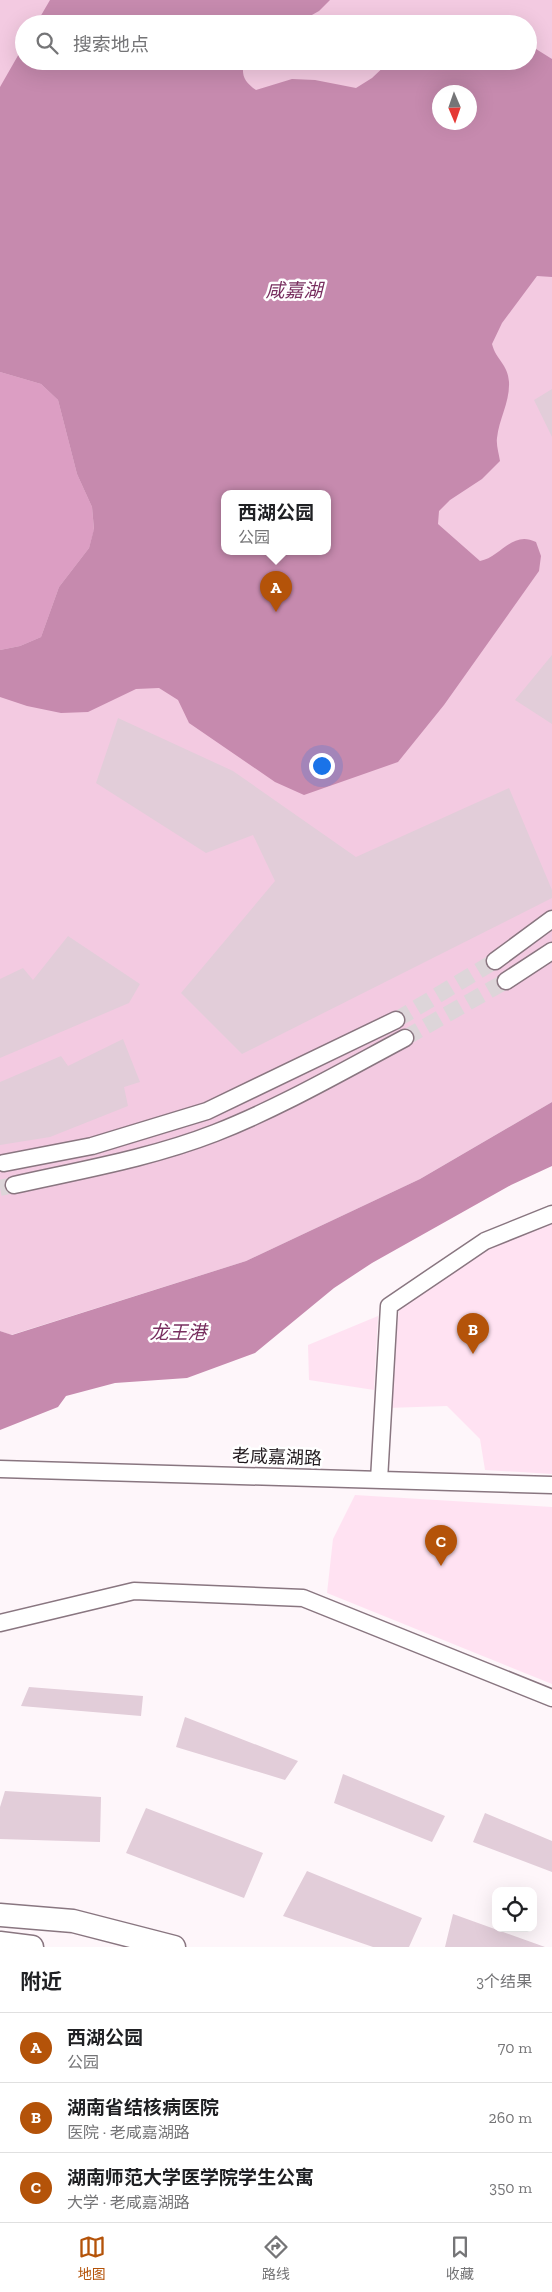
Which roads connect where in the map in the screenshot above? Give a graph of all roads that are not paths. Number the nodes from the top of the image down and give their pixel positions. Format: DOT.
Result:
graph roads {
  1 [pos="552,919"];
  2 [pos="552,951"];
  3 [pos="495,961"];
  4 [pos="506,981"];
  5 [pos="396,1020"];
  6 [pos="405,1038"];
  7 [pos="4,1163"];
  8 [pos="14,1185"];
  9 [pos="552,1214"];
  10 [pos="0,1470"];
  11 [pos="379,1480"];
  12 [pos="552,1485"];
  13 [pos="0,1623"];
  14 [pos="552,1698"];
  15 [pos="0,1915"];
  16 [pos="0,1943"];
  17 [pos="32,1947"];
  18 [pos="174,1947"];
  1 -- 3 [label="street"];
  2 -- 4 [label="street"];
  5 -- 7 [label="street"];
  6 -- 8 [label="street"];
  9 -- 11 [label="street"];
  10 -- 11 [label="street, 老咸嘉湖路"];
  11 -- 12 [label="street, 老咸嘉湖路"];
  13 -- 14 [label="street"];
  15 -- 18 [label="main road"];
  16 -- 17 [label="main road"];
}
